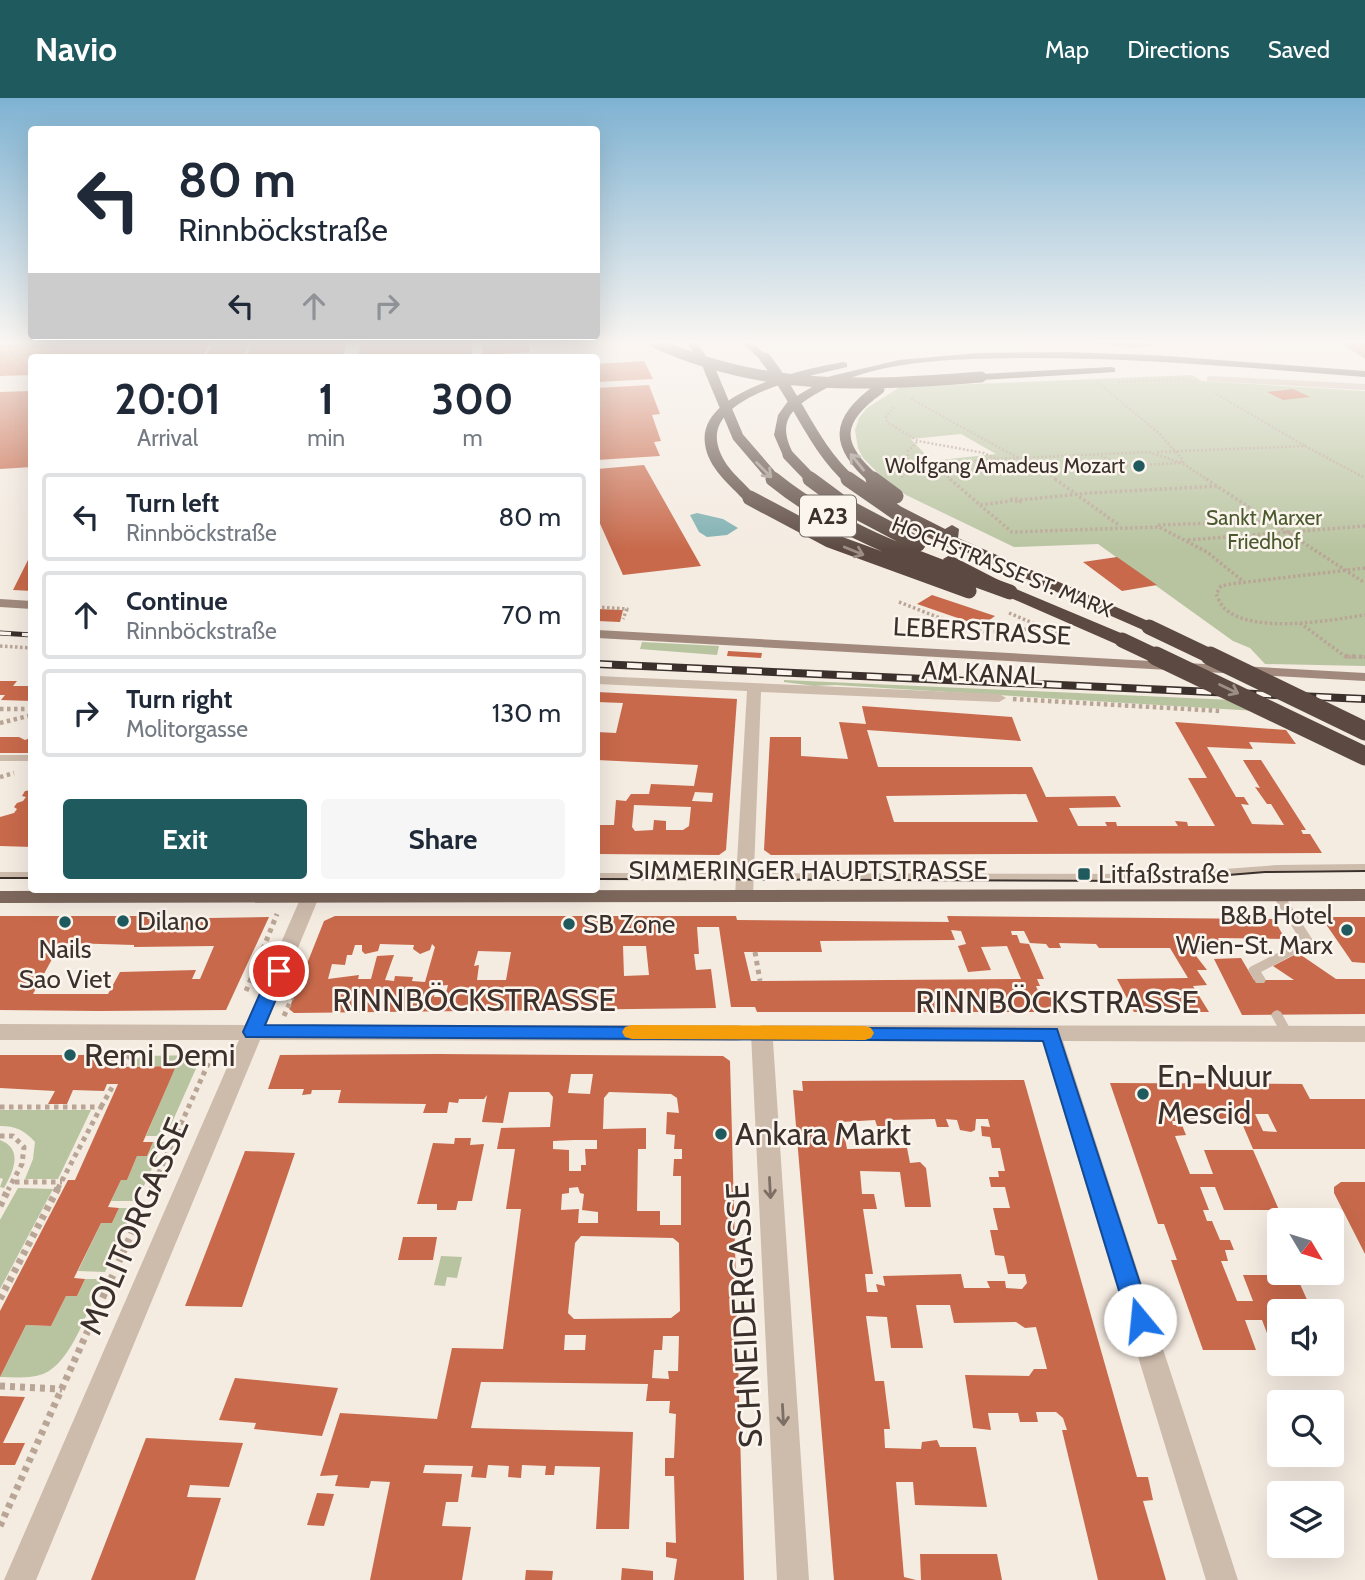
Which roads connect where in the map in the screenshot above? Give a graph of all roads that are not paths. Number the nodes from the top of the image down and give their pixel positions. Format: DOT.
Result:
graph roads {
  1 [pos="723,412"];
  2 [pos="728,412"];
  3 [pos="786,412"];
  4 [pos="800,412"];
  5 [pos="850,412"];
  6 [pos="950,540"];
  7 [pos="1010,592"];
  8 [pos="0,603"];
  9 [pos="28,605"];
  10 [pos="1078,620"];
  11 [pos="600,634"];
  12 [pos="1365,677"];
  13 [pos="600,680"];
  14 [pos="754,688"];
  15 [pos="999,698"];
  16 [pos="1365,731"];
  17 [pos="1365,756"];
  18 [pos="0,758"];
  19 [pos="28,758"];
  20 [pos="1365,867"];
  21 [pos="0,875"];
  22 [pos="28,875"];
  23 [pos="600,876"];
  24 [pos="744,886"];
  25 [pos="600,890"];
  26 [pos="85,893"];
  27 [pos="468,893"];
  28 [pos="1278,895"];
  29 [pos="1365,895"];
  30 [pos="0,897"];
  31 [pos="310,897"];
  32 [pos="1259,980"];
  33 [pos="1277,1015"];
  34 [pos="0,1032"];
  35 [pos="253,1032"];
  36 [pos="738,1032"];
  37 [pos="1050,1034"];
  38 [pos="1287,1034"];
  39 [pos="1365,1034"];
  40 [pos="762,1040"];
  41 [pos="20,1580"];
  42 [pos="793,1580"];
  43 [pos="1222,1580"];
  1 -- 10 [label="highway, one-way, bridge"];
  2 -- 7 [label="highway, HOCHSTRASSE ST. MARX / A23, one-way, bridge"];
  3 -- 7 [label="highway, bridge"];
  4 -- 6 [label="highway, HOCHSTRASSE ST. MARX / A23, bridge"];
  6 -- 5 [label="highway, one-way, bridge"];
  6 -- 16 [label="highway, HOCHSTRASSE ST. MARX / A23, bridge"];
  7 -- 10 [label="highway, HOCHSTRASSE ST. MARX / A23"];
  8 -- 9 [label="street"];
  10 -- 17 [label="highway, HOCHSTRASSE ST. MARX / A23, one-way, bridge"];
  11 -- 12 [label="street, LEBERSTRASSE"];
  13 -- 14 [label="street, AM KANAL"];
  14 -- 15 [label="street, AM KANAL"];
  14 -- 24 [label="street"];
  18 -- 19 [label="lane"];
  20 -- 24 [label="lane, SIMMERINGER HAUPTSTRASSE"];
  21 -- 22 [label="lane"];
  23 -- 24 [label="lane, SIMMERINGER HAUPTSTRASSE"];
  24 -- 25 [label="main road, SIMMERINGER HAUPTSTRASSE"];
  24 -- 28 [label="main road, SIMMERINGER HAUPTSTRASSE"];
  26 -- 30 [label="main road, SIMMERINGER HAUPTSTRASSE"];
  26 -- 31 [label="main road, SIMMERINGER HAUPTSTRASSE"];
  27 -- 31 [label="main road, SIMMERINGER HAUPTSTRASSE"];
  28 -- 29 [label="main road, SIMMERINGER HAUPTSTRASSE"];
  28 -- 32 [label="lane"];
  31 -- 35 [label="street, MOLITORGASSE"];
  33 -- 38 [label="lane"];
  34 -- 35 [label="street, RINNBÖCKSTRASSE"];
  35 -- 36 [label="street, RINNBÖCKSTRASSE"];
  35 -- 41 [label="street, MOLITORGASSE"];
  36 -- 40 [label="lane"];
  37 -- 38 [label="street, RINNBÖCKSTRASSE"];
  37 -- 40 [label="street, RINNBÖCKSTRASSE"];
  37 -- 43 [label="street"];
  38 -- 39 [label="street, RINNBÖCKSTRASSE"];
  40 -- 42 [label="street, SCHNEIDERGASSE, one-way"];
}
